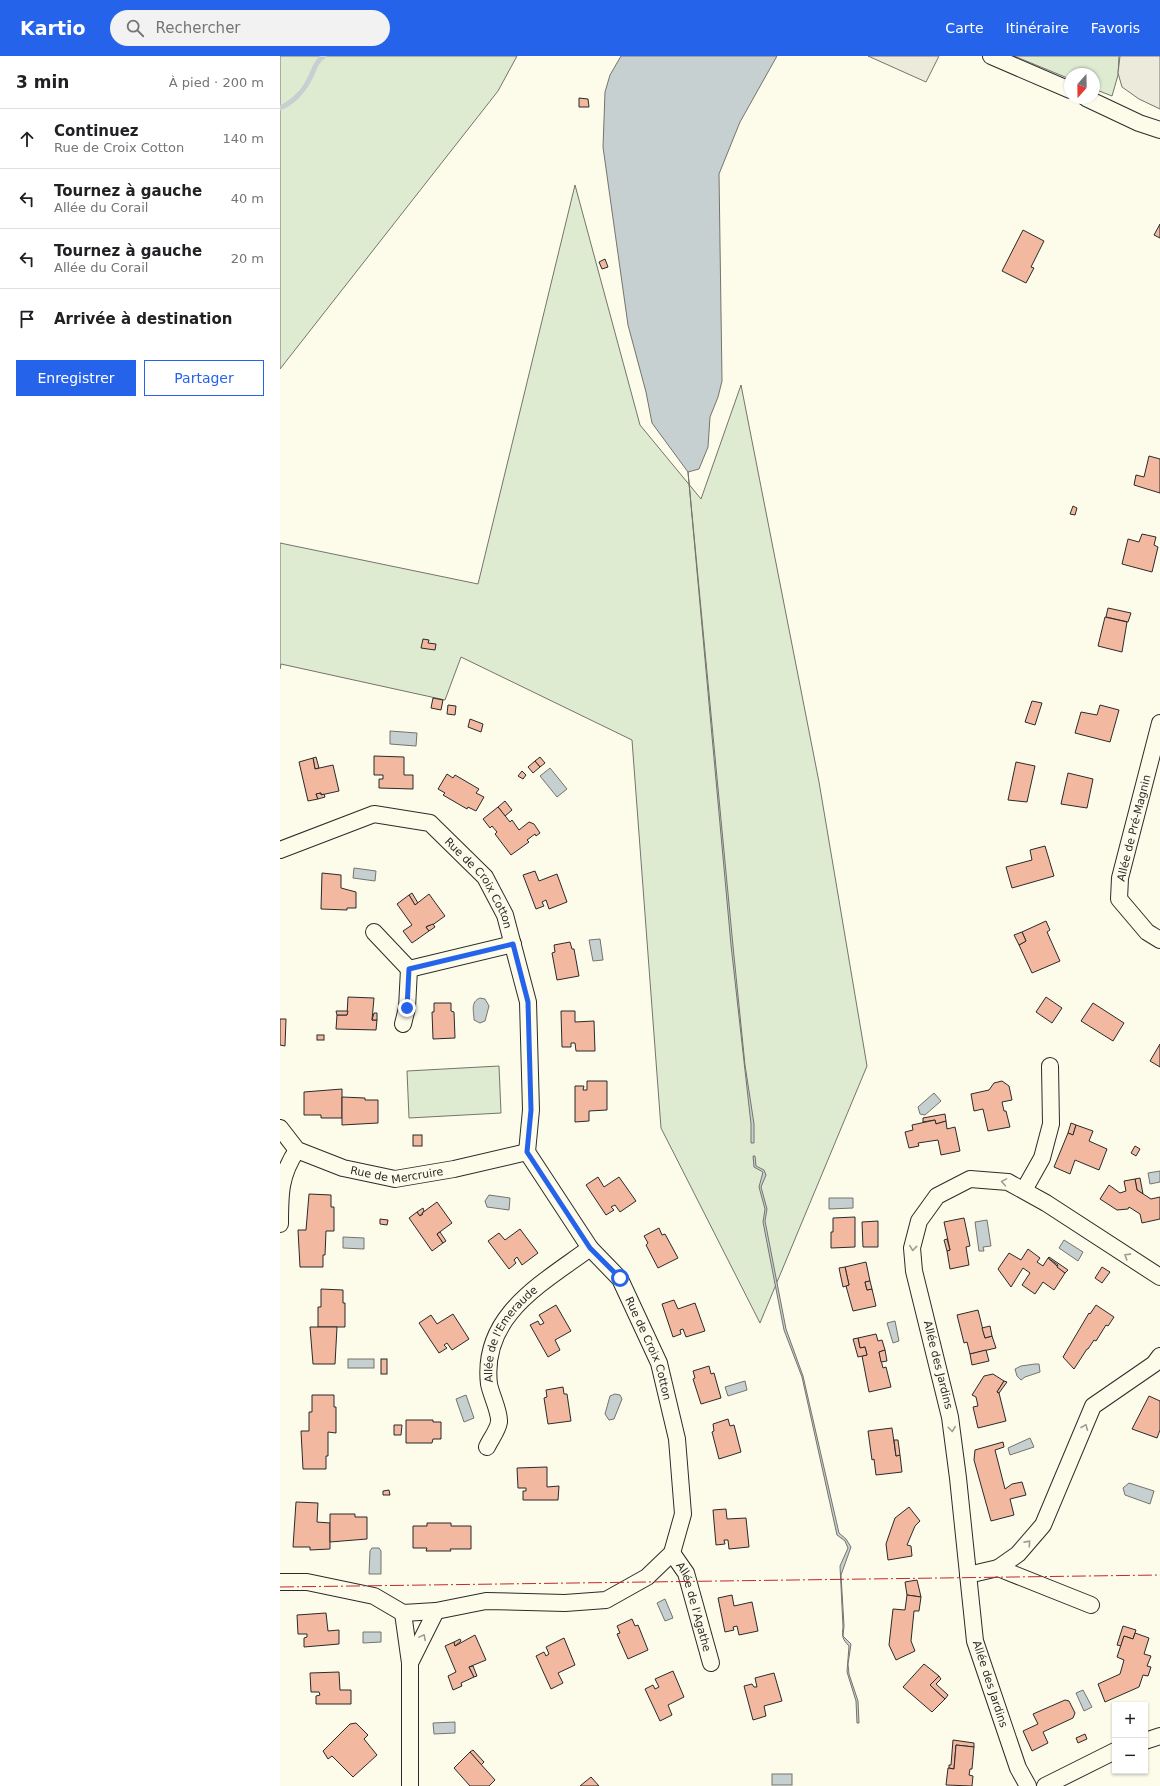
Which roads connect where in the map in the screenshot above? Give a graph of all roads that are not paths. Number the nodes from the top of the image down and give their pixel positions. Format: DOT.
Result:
graph roads {
  1 [pos="991,56"];
  2 [pos="1064,87"];
  3 [pos="1099,104"];
  4 [pos="1160,130"];
  5 [pos="1160,723"];
  6 [pos="280,850"];
  7 [pos="374,932"];
  8 [pos="1160,940"];
  9 [pos="513,944"];
  10 [pos="409,969"];
  11 [pos="402,1024"];
  12 [pos="1050,1066"];
  13 [pos="280,1128"];
  14 [pos="297,1150"];
  15 [pos="527,1152"];
  16 [pos="1024,1190"];
  17 [pos="280,1207"];
  18 [pos="280,1224"];
  19 [pos="590,1248"];
  20 [pos="1160,1277"];
  21 [pos="1160,1356"];
  22 [pos="487,1447"];
  23 [pos="672,1553"];
  24 [pos="998,1568"];
  25 [pos="968,1575"];
  26 [pos="280,1582"];
  27 [pos="1091,1604"];
  28 [pos="436,1611"];
  29 [pos="403,1613"];
  30 [pos="410,1663"];
  31 [pos="711,1663"];
  32 [pos="1160,1736"];
  33 [pos="1148,1740"];
  34 [pos="1112,1752"];
  35 [pos="410,1786"];
  36 [pos="1028,1786"];
  37 [pos="1045,1786"];
  1 -- 2 [label="street"];
  3 -- 4 [label="street"];
  5 -- 8 [label="street, Allée de Pré-Magnin"];
  6 -- 9 [label="street, Rue de Croix Cotton"];
  7 -- 10 [label="street"];
  9 -- 10 [label="street"];
  9 -- 15 [label="street, Rue de Croix Cotton"];
  10 -- 11 [label="street"];
  12 -- 16 [label="street"];
  13 -- 14 [label="street"];
  14 -- 15 [label="street, Rue de Mercruire"];
  14 -- 17 [label="street"];
  15 -- 19 [label="street, Rue de Croix Cotton"];
  20 -- 16 [label="street, Allée des Jardins, one-way"];
  16 -- 25 [label="street, Allée des Jardins, one-way"];
  17 -- 18 [label="street"];
  19 -- 22 [label="street, Allée de l'Emeraude"];
  19 -- 23 [label="street, Rue de Croix Cotton"];
  24 -- 21 [label="street, one-way"];
  23 -- 28 [label="street"];
  23 -- 31 [label="street, Allée de l'Agathe"];
  24 -- 25 [label="street"];
  24 -- 27 [label="street"];
  25 -- 36 [label="street, Allée des Jardins"];
  26 -- 29 [label="street"];
  28 -- 29 [label="street"];
  30 -- 28 [label="street, one-way"];
  29 -- 30 [label="street"];
  30 -- 35 [label="street"];
  32 -- 33 [label="street"];
  34 -- 37 [label="street"];
}
